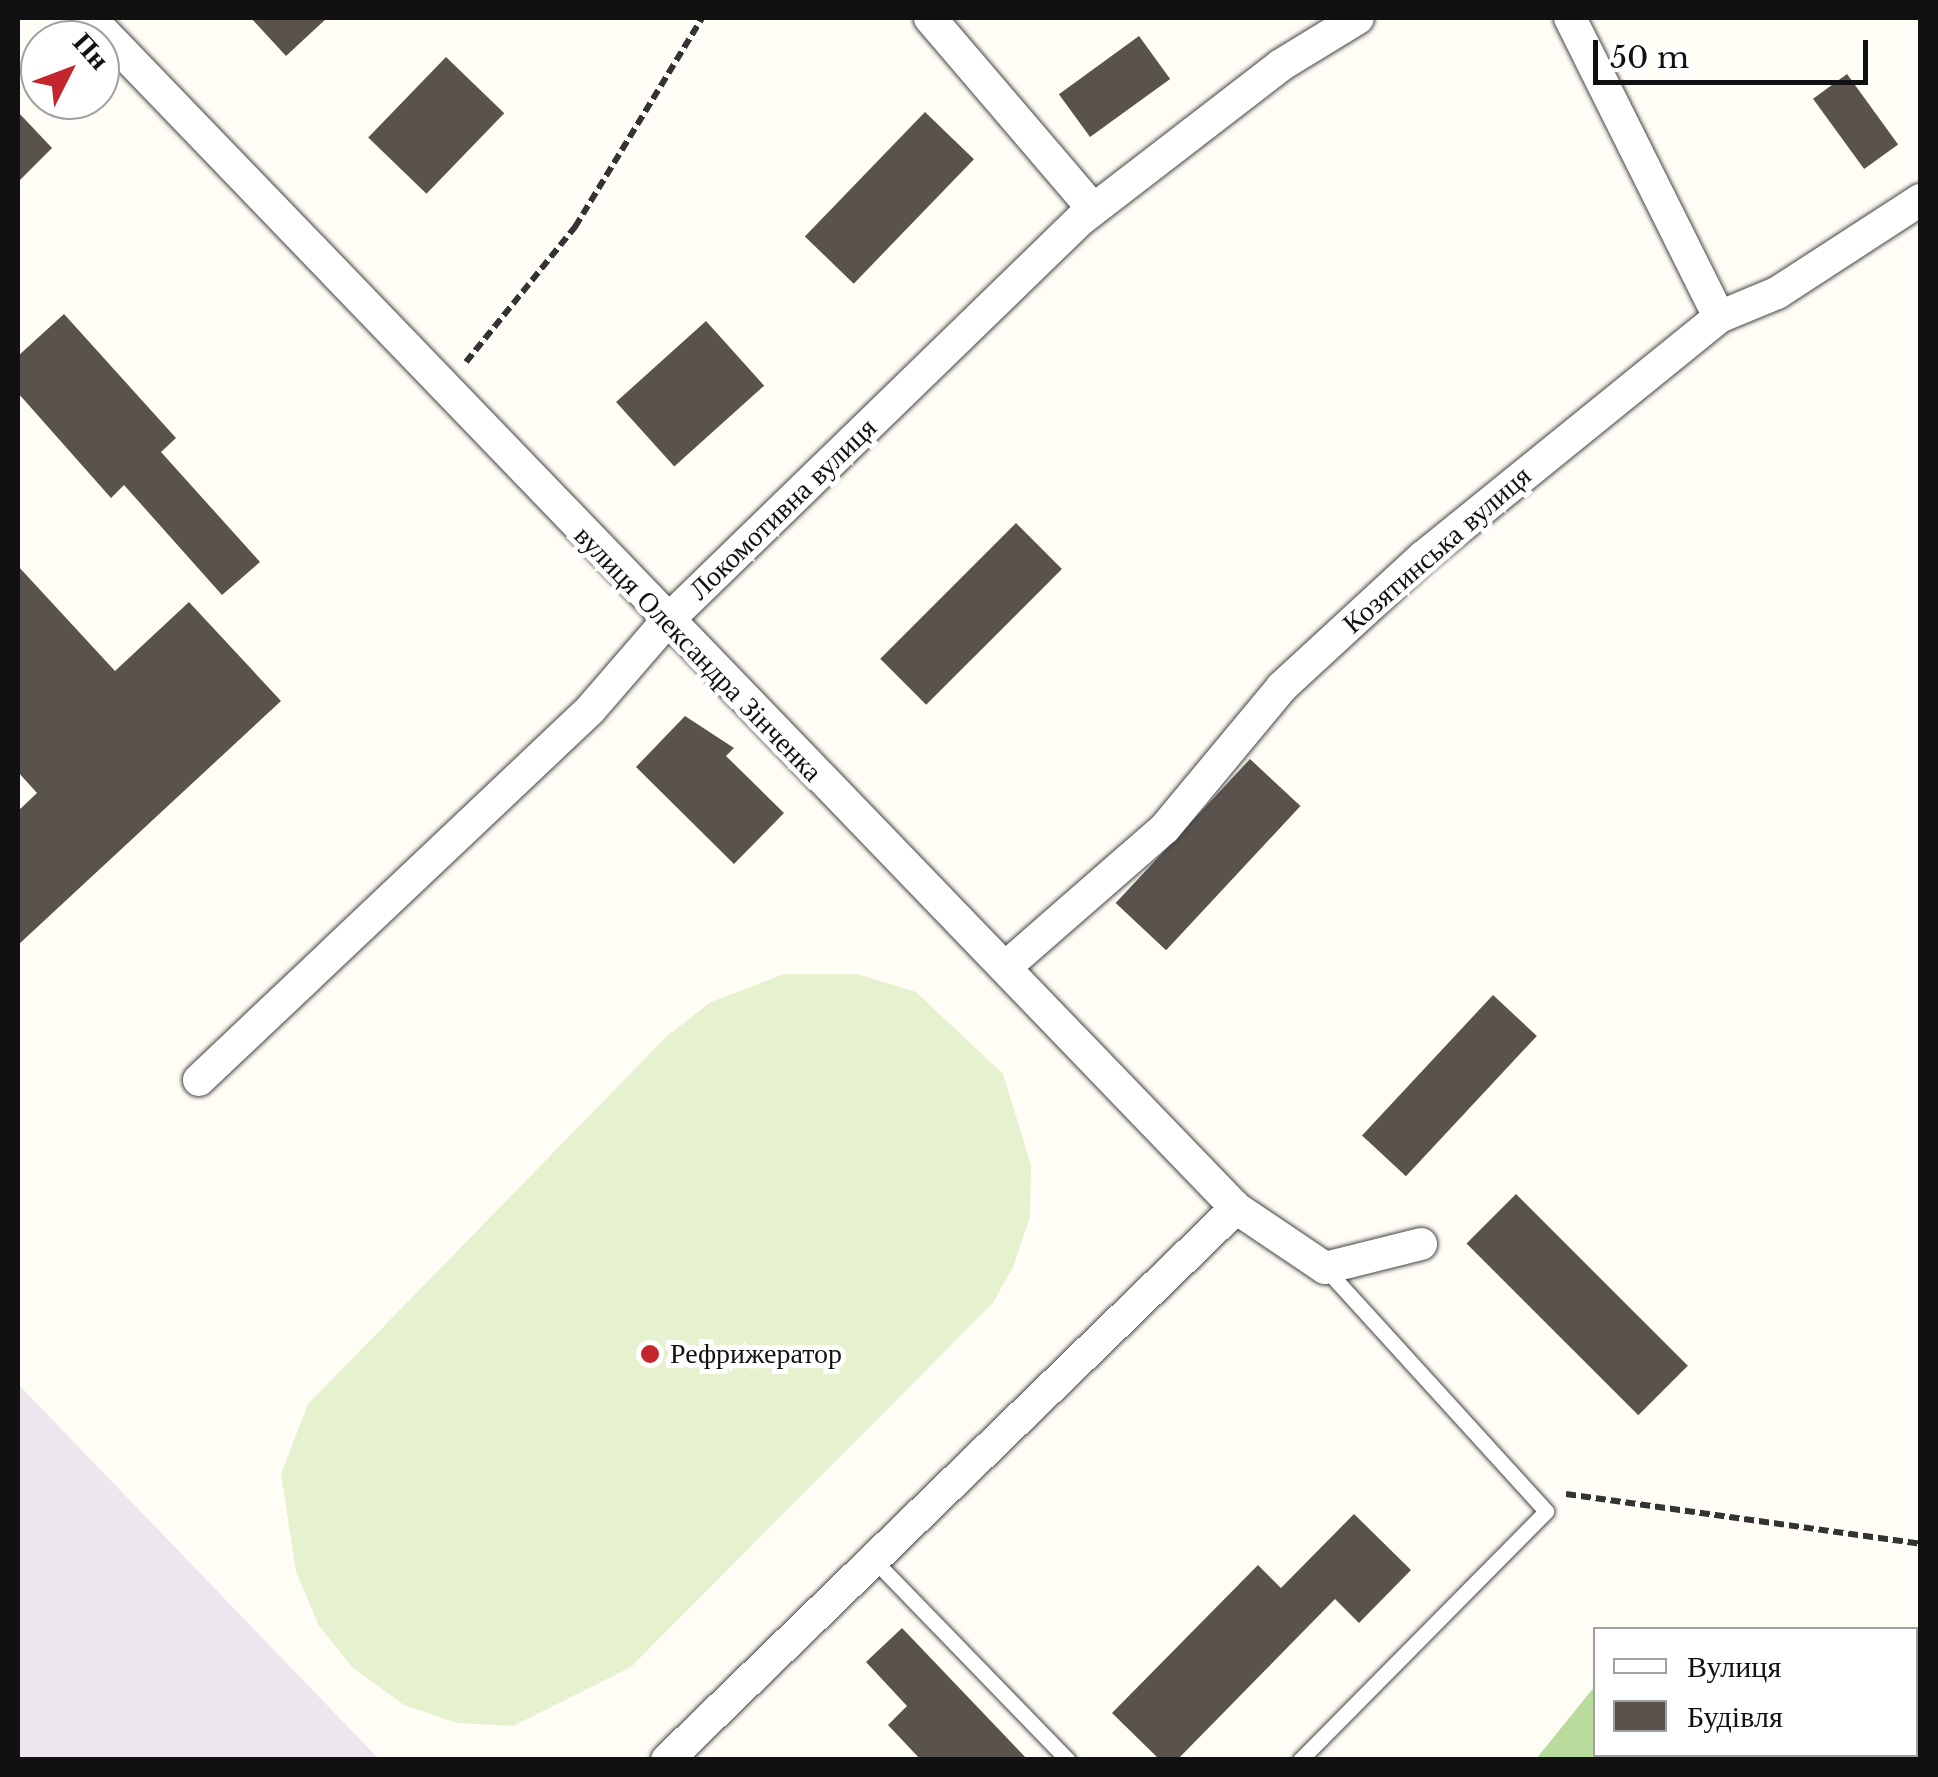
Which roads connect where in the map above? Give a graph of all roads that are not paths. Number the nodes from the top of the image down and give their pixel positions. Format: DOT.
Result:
graph roads {
  1 [pos="90,18"];
  2 [pos="930,18"];
  3 [pos="1358,18"];
  4 [pos="1570,18"];
  5 [pos="1920,200"];
  6 [pos="1093,209"];
  7 [pos="1719,317"];
  8 [pos="665,623"];
  9 [pos="1008,965"];
  10 [pos="199,1080"];
  11 [pos="1236,1208"];
  12 [pos="1421,1244"];
  13 [pos="1325,1268"];
  14 [pos="873,1558"];
  15 [pos="667,1760"];
  16 [pos="1068,1760"];
  17 [pos="1300,1760"];
  1 -- 8 [label="street, вулиця Олександра Зінченка"];
  2 -- 6 [label="street"];
  3 -- 6 [label="street, Локомотивна вулиця"];
  4 -- 7 [label="street"];
  5 -- 7 [label="street, Козятинська вулиця"];
  6 -- 8 [label="street, Локомотивна вулиця"];
  7 -- 9 [label="street, Козятинська вулиця"];
  8 -- 9 [label="street, вулиця Олександра Зінченка"];
  8 -- 10 [label="street, Локомотивна вулиця"];
  9 -- 11 [label="street, вулиця Олександра Зінченка"];
  11 -- 13 [label="street, вулиця Олександра Зінченка"];
  11 -- 14 [label="street"];
  12 -- 13 [label="street"];
  13 -- 17 [label="lane"];
  14 -- 15 [label="street"];
  14 -- 16 [label="lane"];
}
